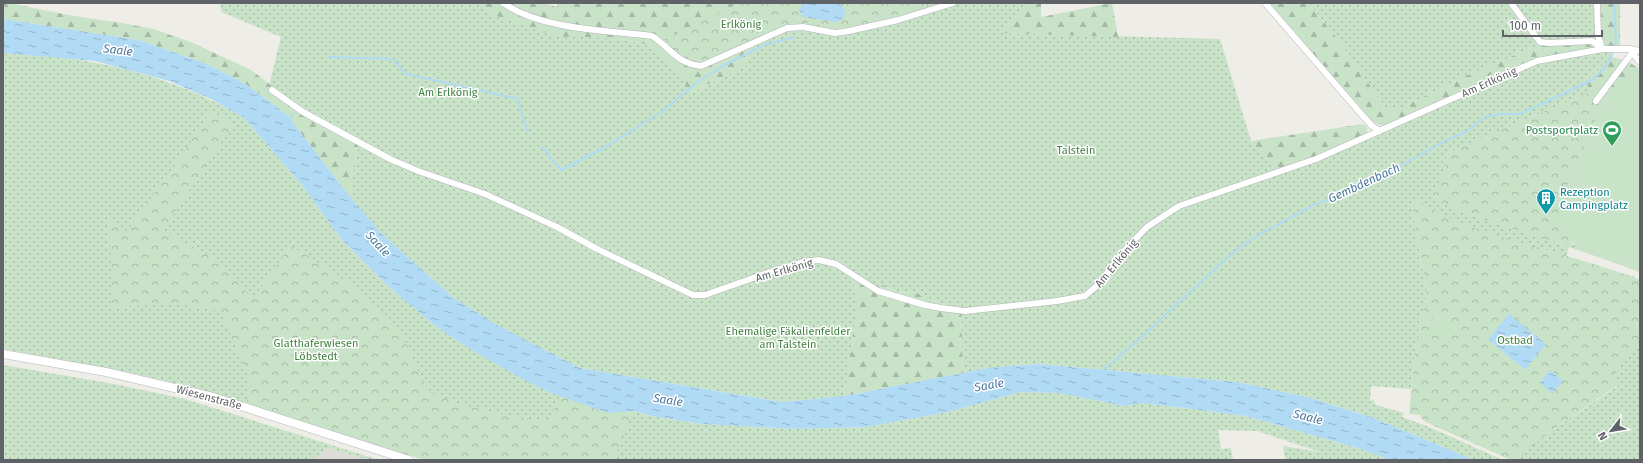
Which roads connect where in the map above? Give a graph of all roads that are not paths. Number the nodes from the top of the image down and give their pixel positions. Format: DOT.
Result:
graph roads {
  1 [pos="503,3"];
  2 [pos="953,3"];
  3 [pos="1265,3"];
  4 [pos="1511,3"];
  5 [pos="1597,3"];
  6 [pos="1602,49"];
  7 [pos="1631,51"];
  8 [pos="1640,51"];
  9 [pos="1640,62"];
  10 [pos="272,90"];
  11 [pos="1596,101"];
  12 [pos="1380,131"];
  13 [pos="3,354"];
  14 [pos="409,460"];
  1 -- 2 [label="street"];
  3 -- 12 [label="street"];
  4 -- 6 [label="street"];
  5 -- 6 [label="street"];
  6 -- 7 [label="street, Am Erlkönig"];
  6 -- 12 [label="street, Am Erlkönig"];
  7 -- 8 [label="street"];
  7 -- 9 [label="street"];
  7 -- 11 [label="street"];
  10 -- 12 [label="street, Am Erlkönig"];
  13 -- 14 [label="street, Wiesenstraße"];
}
